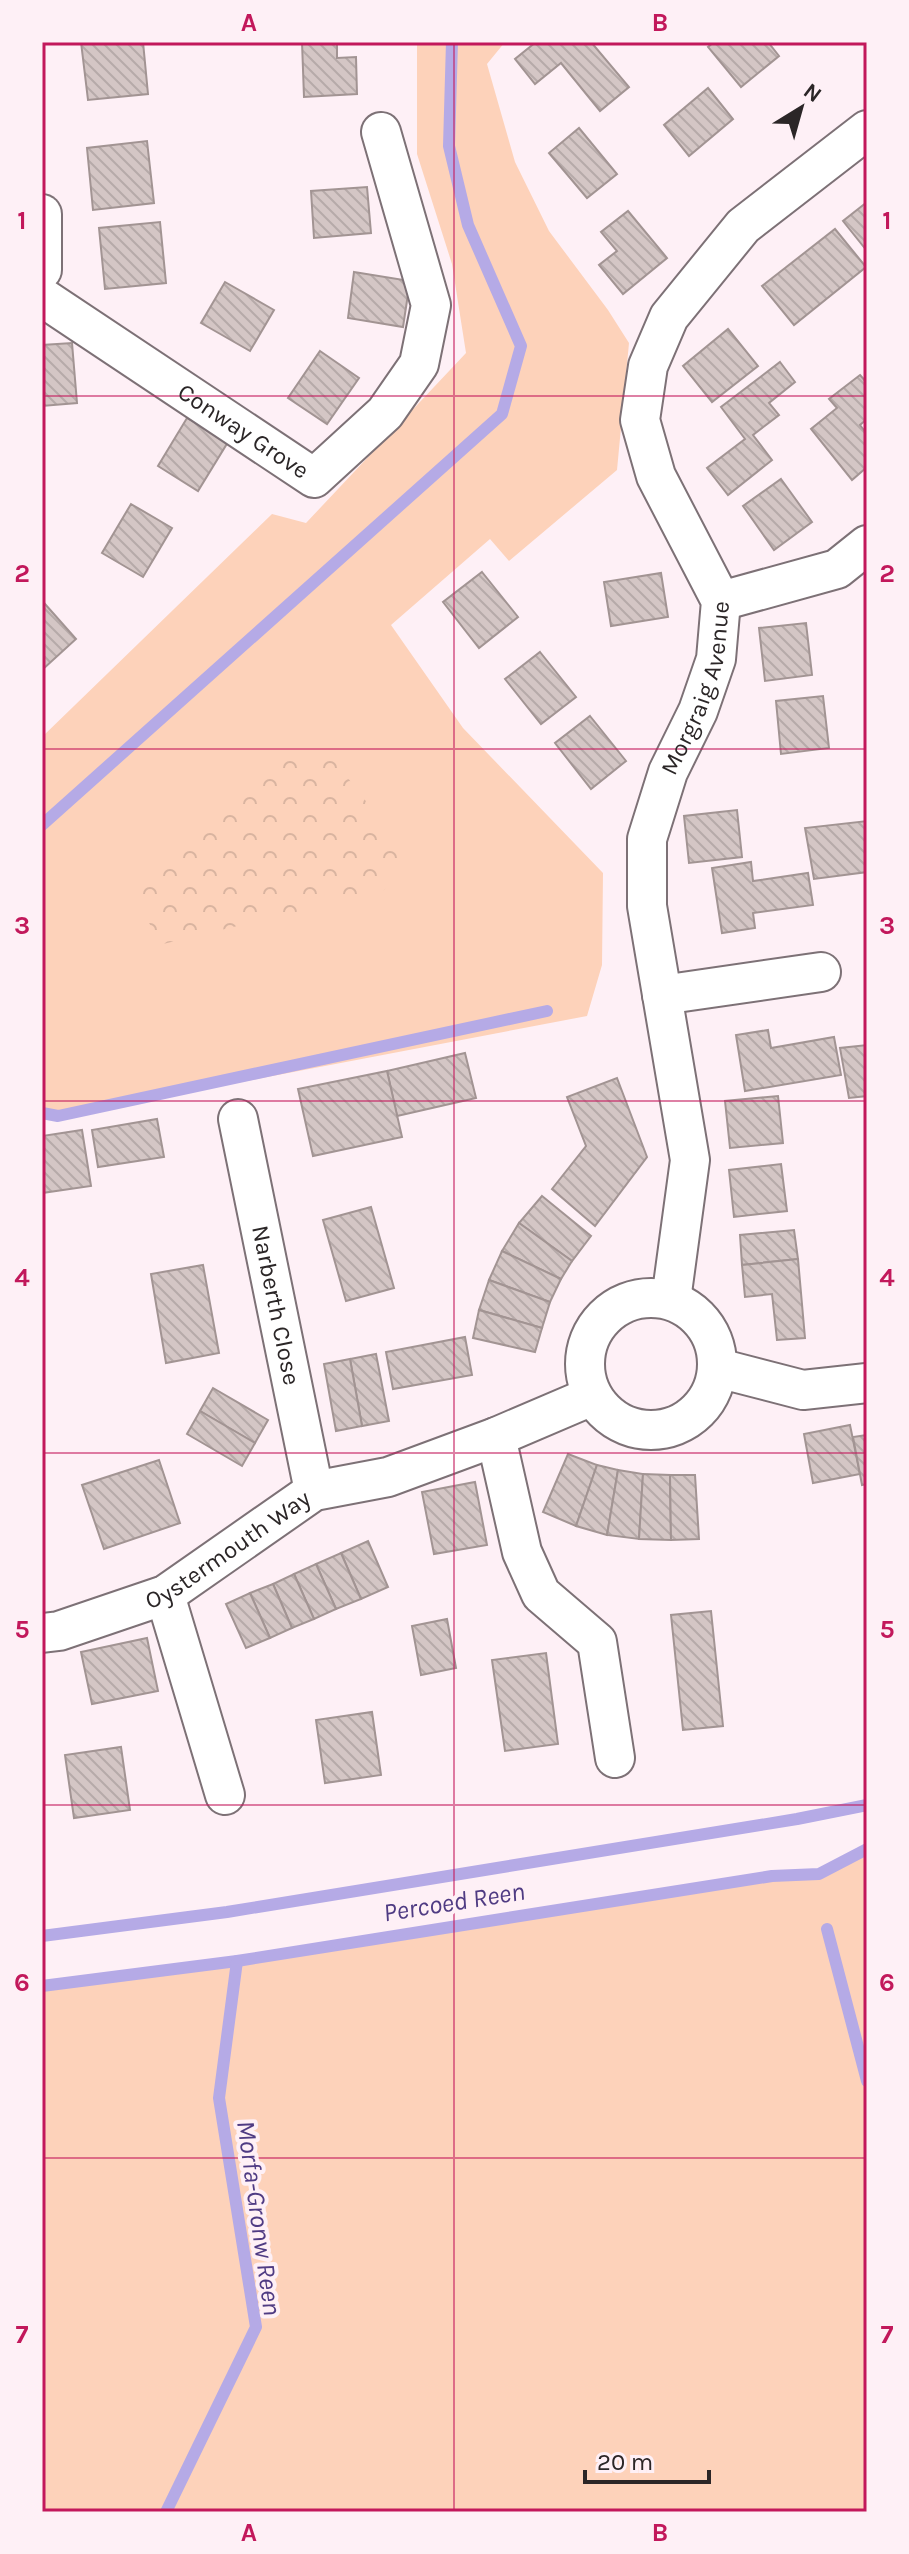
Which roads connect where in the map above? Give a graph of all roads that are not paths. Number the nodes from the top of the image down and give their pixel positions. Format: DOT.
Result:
graph roads {
  1 [pos="867,130"];
  2 [pos="381,132"];
  3 [pos="42,214"];
  4 [pos="42,270"];
  5 [pos="42,297"];
  6 [pos="867,545"];
  7 [pos="721,601"];
  8 [pos="821,972"];
  9 [pos="662,995"];
  10 [pos="238,1119"];
  11 [pos="671,1300"];
  12 [pos="718,1368"];
  13 [pos="867,1383"];
  14 [pos="592,1396"];
  15 [pos="496,1437"];
  16 [pos="314,1491"];
  17 [pos="165,1595"];
  18 [pos="42,1633"];
  19 [pos="615,1758"];
  20 [pos="225,1795"];
  1 -- 7 [label="street, Morgraig Avenue"];
  2 -- 5 [label="street, Conway Grove"];
  3 -- 4 [label="street"];
  6 -- 7 [label="street"];
  7 -- 9 [label="street, Morgraig Avenue"];
  8 -- 9 [label="street"];
  9 -- 11 [label="street, Morgraig Avenue"];
  10 -- 16 [label="street, Narberth Close"];
  11 -- 12 [label="street"];
  11 -- 14 [label="street"];
  12 -- 13 [label="street"];
  12 -- 14 [label="street"];
  14 -- 15 [label="street, Oystermouth Way"];
  15 -- 16 [label="street, Oystermouth Way"];
  15 -- 19 [label="street"];
  16 -- 17 [label="street, Oystermouth Way"];
  17 -- 18 [label="street, Oystermouth Way"];
  17 -- 20 [label="street"];
}
